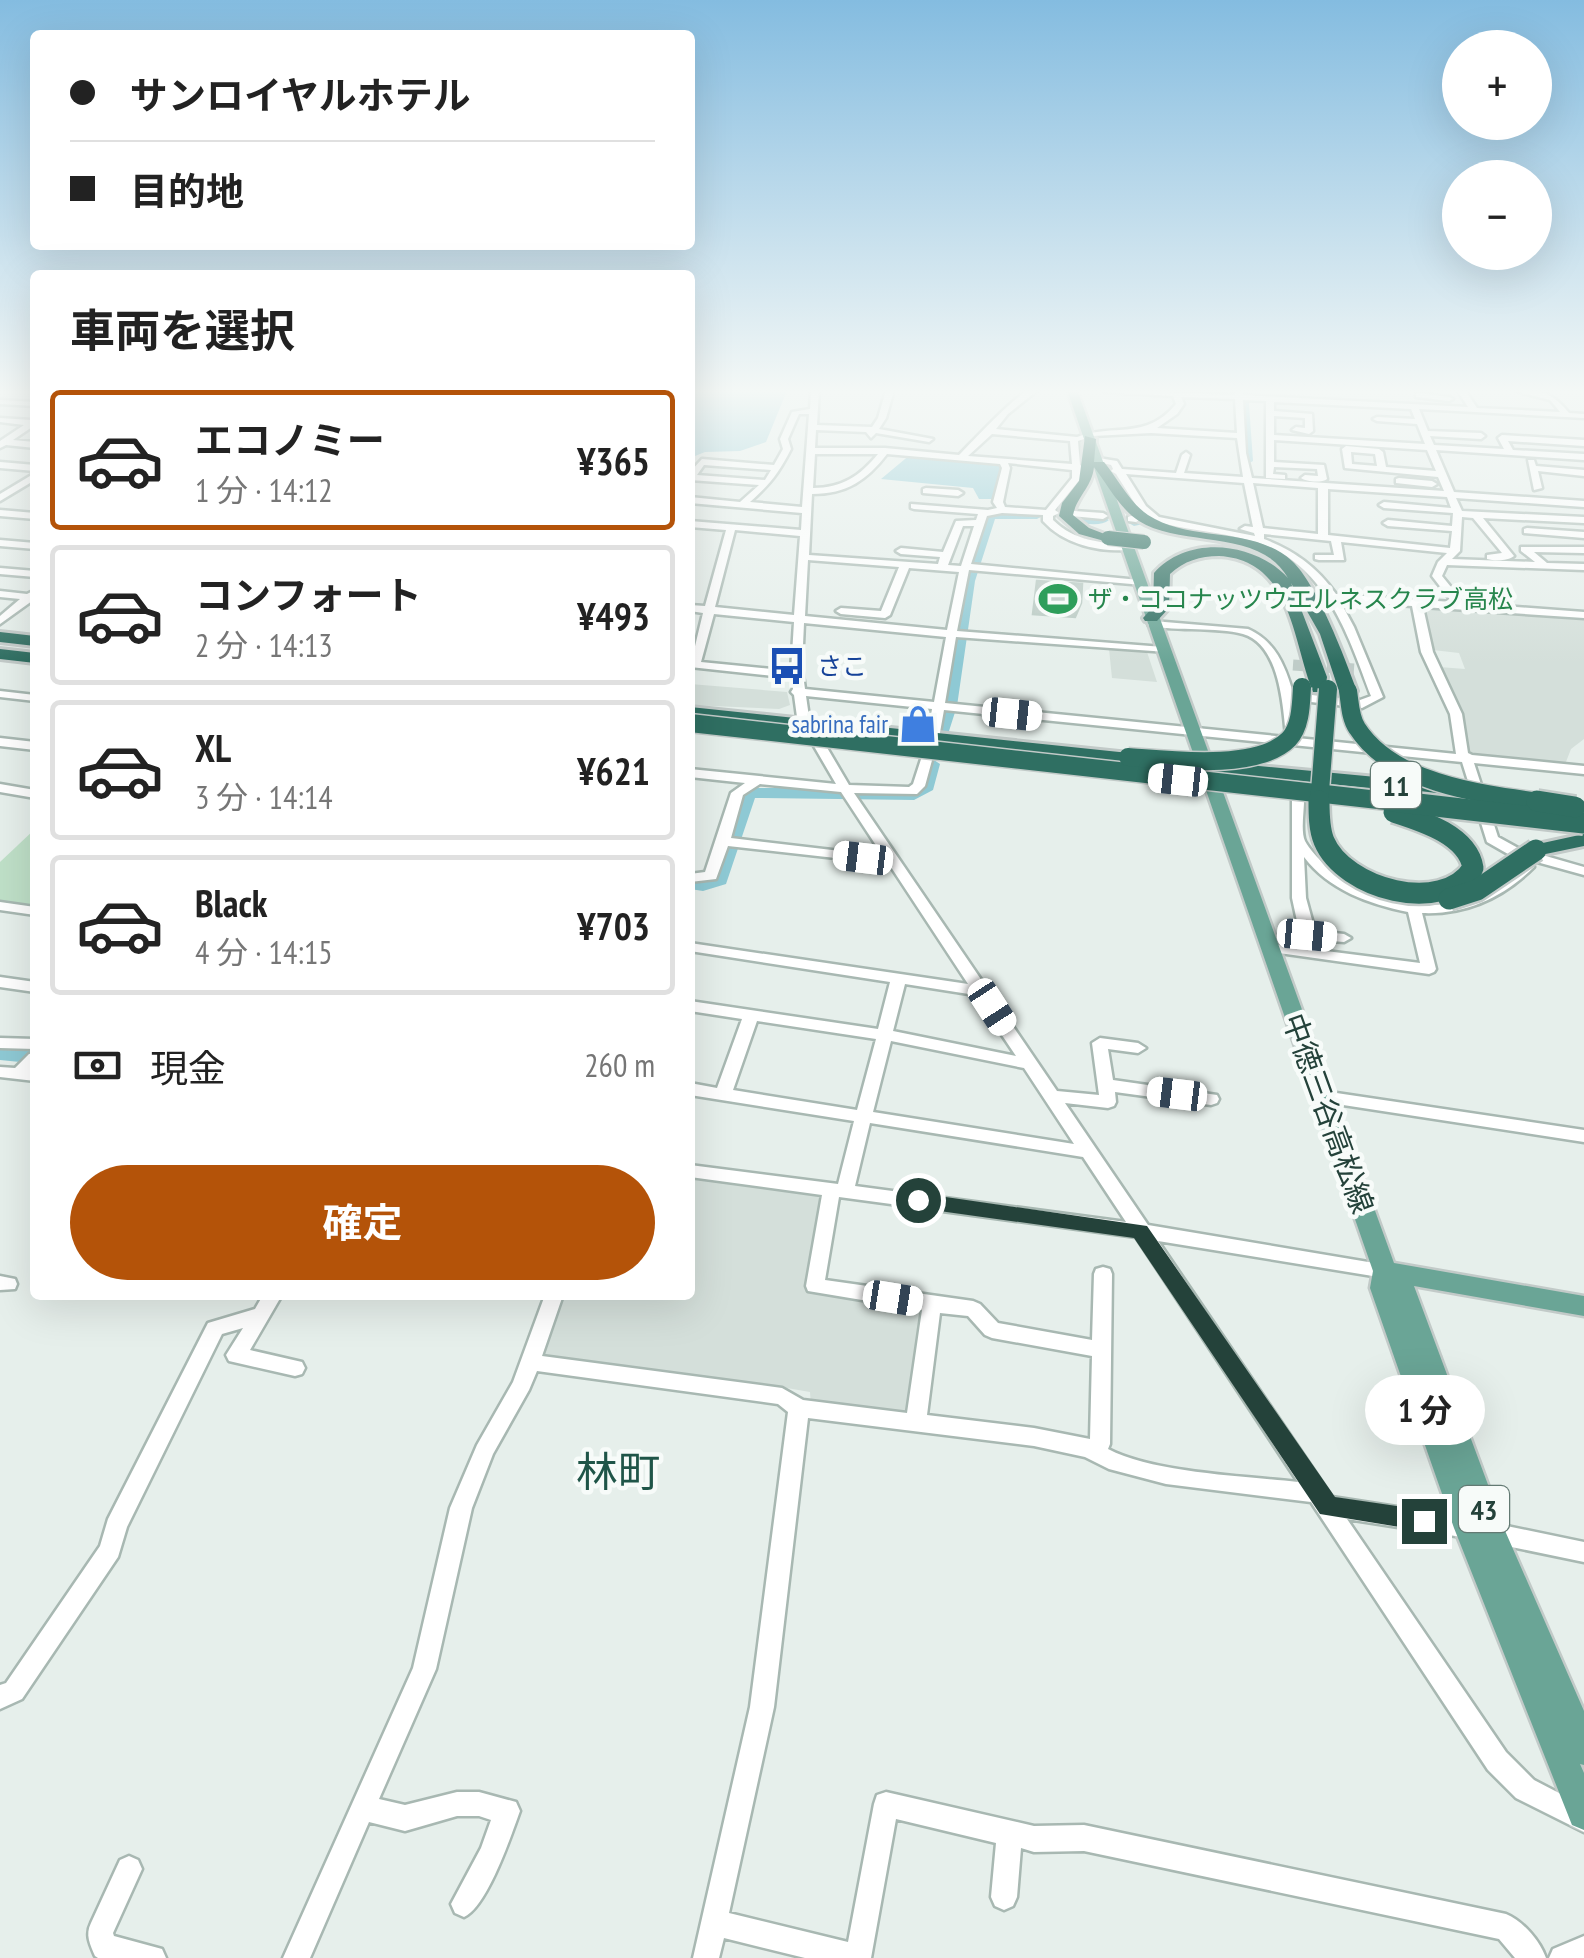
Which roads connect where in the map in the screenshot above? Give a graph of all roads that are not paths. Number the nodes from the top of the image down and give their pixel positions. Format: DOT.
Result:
graph roads {
  1 [pos="27,481"];
  2 [pos="746,481"];
  3 [pos="808,481"];
  4 [pos="855,481"];
  5 [pos="1002,481"];
  6 [pos="1073,481"];
  7 [pos="1086,481"];
  8 [pos="1103,481"];
  9 [pos="1113,481"];
  10 [pos="1123,481"];
  11 [pos="1252,481"];
  12 [pos="1256,481"];
  13 [pos="1401,481"];
  14 [pos="1444,481"];
  15 [pos="1535,481"];
  16 [pos="767,483"];
  17 [pos="0,484"];
  18 [pos="21,485"];
  19 [pos="1323,487"];
  20 [pos="1537,488"];
  21 [pos="1449,490"];
  22 [pos="807,491"];
  23 [pos="926,491"];
  24 [pos="0,498"];
  25 [pos="695,500"];
  26 [pos="742,504"];
  27 [pos="1584,504"];
  28 [pos="1384,505"];
  29 [pos="914,506"];
  30 [pos="946,508"];
  31 [pos="1416,508"];
  32 [pos="805,510"];
  33 [pos="1002,510"];
  34 [pos="0,512"];
  35 [pos="1051,513"];
  36 [pos="1458,513"];
  37 [pos="1074,514"];
  38 [pos="30,515"];
  39 [pos="1476,515"];
  40 [pos="1103,516"];
  41 [pos="982,518"];
  42 [pos="1519,518"];
  43 [pos="1584,520"];
  44 [pos="1388,523"];
  45 [pos="695,524"];
  46 [pos="1420,526"];
  47 [pos="731,527"];
  48 [pos="1458,529"];
  49 [pos="1206,530"];
  50 [pos="1527,531"];
  51 [pos="803,533"];
  52 [pos="1260,535"];
  53 [pos="1584,535"];
  54 [pos="1323,536"];
  55 [pos="1335,538"];
  56 [pos="1119,540"];
  57 [pos="0,544"];
  58 [pos="30,546"];
  59 [pos="1528,546"];
  60 [pos="1584,550"];
  61 [pos="901,551"];
  62 [pos="1450,556"];
  63 [pos="802,557"];
  64 [pos="1319,557"];
  65 [pos="944,561"];
  66 [pos="905,564"];
  67 [pos="1545,565"];
  68 [pos="1584,567"];
  69 [pos="968,568"];
  70 [pos="0,570"];
  71 [pos="30,573"];
  72 [pos="1280,578"];
  73 [pos="1139,582"];
  74 [pos="0,594"];
  75 [pos="30,596"];
  76 [pos="1331,597"];
  77 [pos="30,598"];
  78 [pos="1417,604"];
  79 [pos="695,608"];
  80 [pos="1462,608"];
  81 [pos="711,610"];
  82 [pos="841,611"];
  83 [pos="1584,615"];
  84 [pos="799,619"];
  85 [pos="0,621"];
  86 [pos="1152,621"];
  87 [pos="957,635"];
  88 [pos="0,639"];
  89 [pos="30,642"];
  90 [pos="1163,650"];
  91 [pos="0,652"];
  92 [pos="30,655"];
  93 [pos="695,658"];
  94 [pos="695,664"];
  95 [pos="797,675"];
  96 [pos="1317,690"];
  97 [pos="797,692"];
  98 [pos="0,694"];
  99 [pos="30,697"];
  100 [pos="945,707"];
  101 [pos="695,720"];
  102 [pos="695,721"];
  103 [pos="695,721"];
  104 [pos="812,733"];
  105 [pos="1196,733"];
  106 [pos="884,737"];
  107 [pos="1292,741"];
  108 [pos="0,742"];
  109 [pos="30,745"];
  110 [pos="931,746"];
  111 [pos="1464,756"];
  112 [pos="1584,770"];
  113 [pos="695,774"];
  114 [pos="1211,776"];
  115 [pos="758,780"];
  116 [pos="0,788"];
  117 [pos="847,791"];
  118 [pos="30,793"];
  119 [pos="1478,793"];
  120 [pos="1298,794"];
  121 [pos="1326,794"];
  122 [pos="1584,809"];
  123 [pos="1484,814"];
  124 [pos="1584,824"];
  125 [pos="1584,840"];
  126 [pos="727,842"];
  127 [pos="1300,842"];
  128 [pos="1540,857"];
  129 [pos="896,861"];
  130 [pos="1584,871"];
  131 [pos="695,878"];
  132 [pos="0,906"];
  133 [pos="1414,907"];
  134 [pos="30,910"];
  135 [pos="1307,935"];
  136 [pos="1344,938"];
  137 [pos="695,948"];
  138 [pos="1270,948"];
  139 [pos="1320,953"];
  140 [pos="899,978"];
  141 [pos="0,982"];
  142 [pos="30,986"];
  143 [pos="981,990"];
  144 [pos="695,1007"];
  145 [pos="751,1015"];
  146 [pos="886,1035"];
  147 [pos="0,1042"];
  148 [pos="30,1048"];
  149 [pos="1138,1048"];
  150 [pos="1030,1064"];
  151 [pos="0,1072"];
  152 [pos="27,1075"];
  153 [pos="1108,1086"];
  154 [pos="695,1090"];
  155 [pos="724,1094"];
  156 [pos="1050,1096"];
  157 [pos="1323,1097"];
  158 [pos="1211,1099"];
  159 [pos="865,1116"];
  160 [pos="1584,1136"];
  161 [pos="1087,1152"];
  162 [pos="695,1172"];
  163 [pos="838,1189"];
  164 [pos="1140,1231"];
  165 [pos="1386,1271"];
  166 [pos="1103,1274"];
  167 [pos="270,1300"];
  168 [pos="552,1300"];
  169 [pos="932,1304"];
  170 [pos="1584,1306"];
  171 [pos="261,1315"];
  172 [pos="1099,1349"];
  173 [pos="530,1362"];
  174 [pos="295,1368"];
  175 [pos="799,1408"];
  176 [pos="916,1423"];
  177 [pos="1089,1449"];
  178 [pos="1324,1500"];
  179 [pos="1480,1530"];
  180 [pos="1584,1552"];
  181 [pos="0,1697"];
  182 [pos="1584,1748"];
  183 [pos="365,1808"];
  184 [pos="1584,1816"];
  185 [pos="1009,1833"];
  186 [pos="129,1869"];
  187 [pos="1004,1897"];
  188 [pos="464,1904"];
  189 [pos="714,1922"];
  190 [pos="1584,1948"];
  191 [pos="153,1958"];
  192 [pos="296,1958"];
  193 [pos="706,1958"];
  194 [pos="1533,1958"];
  195 [pos="1562,1958"];
  1 -- 18 [label="street"];
  2 -- 16 [label="street"];
  3 -- 22 [label="street"];
  4 -- 22 [label="street"];
  5 -- 33 [label="street"];
  6 -- 35 [label="street"];
  7 -- 56 [label="highway"];
  8 -- 56 [label="main road, 中徳三谷高松線 / 43"];
  9 -- 49 [label="highway"];
  10 -- 52 [label="street"];
  11 -- 52 [label="street"];
  12 -- 19 [label="street"];
  13 -- 21 [label="street"];
  14 -- 21 [label="street"];
  15 -- 20 [label="street"];
  16 -- 26 [label="street"];
  17 -- 18 [label="street"];
  18 -- 24 [label="street"];
  19 -- 21 [label="street"];
  19 -- 54 [label="street"];
  21 -- 27 [label="street"];
  21 -- 36 [label="street"];
  22 -- 32 [label="street"];
  23 -- 30 [label="street"];
  25 -- 26 [label="street"];
  26 -- 32 [label="street"];
  28 -- 31 [label="street"];
  29 -- 30 [label="street"];
  30 -- 41 [label="street"];
  31 -- 36 [label="street"];
  31 -- 46 [label="street"];
  32 -- 51 [label="street"];
  33 -- 35 [label="street"];
  33 -- 41 [label="street"];
  34 -- 38 [label="street"];
  35 -- 56 [label="street"];
  36 -- 39 [label="street"];
  36 -- 48 [label="street"];
  37 -- 40 [label="street"];
  39 -- 42 [label="street"];
  39 -- 62 [label="street"];
  41 -- 65 [label="street"];
  41 -- 69 [label="street"];
  42 -- 43 [label="street"];
  42 -- 50 [label="street"];
  44 -- 46 [label="street"];
  45 -- 47 [label="street"];
  46 -- 48 [label="street"];
  47 -- 51 [label="street"];
  47 -- 81 [label="street"];
  48 -- 62 [label="street"];
  49 -- 52 [label="street"];
  49 -- 56 [label="highway"];
  49 -- 96 [label="highway"];
  50 -- 53 [label="street"];
  50 -- 59 [label="street"];
  51 -- 63 [label="street"];
  52 -- 54 [label="street"];
  52 -- 76 [label="street"];
  54 -- 55 [label="street"];
  55 -- 62 [label="street"];
  55 -- 64 [label="street"];
  56 -- 72 [label="highway, bridge"];
  56 -- 73 [label="main road, 中徳三谷高松線 / 43"];
  57 -- 58 [label="street"];
  59 -- 60 [label="street"];
  59 -- 67 [label="street"];
  61 -- 65 [label="street"];
  62 -- 67 [label="street"];
  62 -- 80 [label="street"];
  63 -- 66 [label="street"];
  63 -- 84 [label="street"];
  65 -- 66 [label="street"];
  65 -- 69 [label="street"];
  66 -- 82 [label="street"];
  67 -- 68 [label="street"];
  69 -- 73 [label="street"];
  69 -- 87 [label="street"];
  70 -- 71 [label="street"];
  72 -- 86 [label="highway"];
  72 -- 96 [label="highway"];
  73 -- 86 [label="main road, 中徳三谷高松線 / 43"];
  74 -- 75 [label="street"];
  76 -- 78 [label="street"];
  76 -- 96 [label="street"];
  77 -- 85 [label="street"];
  78 -- 80 [label="street"];
  78 -- 111 [label="street"];
  79 -- 81 [label="street"];
  80 -- 83 [label="street"];
  81 -- 84 [label="street"];
  81 -- 93 [label="street"];
  84 -- 87 [label="street"];
  84 -- 95 [label="street"];
  86 -- 90 [label="main road, 中徳三谷高松線 / 43"];
  86 -- 96 [label="street"];
  87 -- 90 [label="street"];
  87 -- 100 [label="street"];
  88 -- 89 [label="highway"];
  90 -- 105 [label="main road, 中徳三谷高松線 / 43"];
  91 -- 92 [label="highway"];
  94 -- 95 [label="street"];
  95 -- 97 [label="street"];
  96 -- 106 [label="highway, bridge"];
  96 -- 107 [label="street"];
  96 -- 121 [label="highway, bridge"];
  96 -- 122 [label="highway, bridge"];
  96 -- 125 [label="highway, bridge"];
  97 -- 100 [label="street"];
  97 -- 104 [label="street"];
  98 -- 99 [label="street"];
  100 -- 105 [label="street"];
  100 -- 110 [label="street"];
  101 -- 106 [label="highway, bridge"];
  102 -- 121 [label="highway, bridge"];
  103 -- 104 [label="highway, 11"];
  104 -- 110 [label="highway, 11"];
  104 -- 117 [label="street"];
  105 -- 107 [label="street"];
  105 -- 114 [label="main road, 中徳三谷高松線 / 43"];
  106 -- 122 [label="highway, bridge"];
  107 -- 111 [label="street"];
  108 -- 109 [label="street"];
  110 -- 114 [label="highway, 11"];
  110 -- 117 [label="street"];
  111 -- 112 [label="street"];
  111 -- 119 [label="street"];
  113 -- 115 [label="street"];
  114 -- 119 [label="highway, 11"];
  114 -- 120 [label="highway, 11"];
  114 -- 138 [label="main road, 中徳三谷高松線 / 43"];
  115 -- 117 [label="street"];
  115 -- 126 [label="street"];
  116 -- 118 [label="street"];
  117 -- 129 [label="street"];
  119 -- 122 [label="highway, 11"];
  119 -- 123 [label="street"];
  120 -- 123 [label="highway, 11"];
  120 -- 127 [label="street"];
  121 -- 124 [label="highway, bridge"];
  123 -- 124 [label="highway, 11"];
  123 -- 128 [label="street"];
  126 -- 129 [label="street"];
  126 -- 131 [label="street"];
  127 -- 133 [label="street"];
  127 -- 135 [label="street"];
  128 -- 130 [label="street"];
  128 -- 133 [label="street"];
  129 -- 143 [label="street"];
  132 -- 134 [label="street"];
  133 -- 139 [label="street"];
  135 -- 136 [label="street"];
  135 -- 139 [label="street"];
  137 -- 140 [label="street"];
  138 -- 139 [label="street"];
  138 -- 157 [label="main road, 中徳三谷高松線 / 43"];
  140 -- 143 [label="street"];
  140 -- 146 [label="street"];
  141 -- 142 [label="street"];
  143 -- 150 [label="street"];
  144 -- 145 [label="street"];
  145 -- 146 [label="street"];
  145 -- 155 [label="street"];
  146 -- 150 [label="street"];
  146 -- 159 [label="street"];
  147 -- 148 [label="street"];
  149 -- 153 [label="street"];
  150 -- 156 [label="street"];
  151 -- 152 [label="street"];
  153 -- 156 [label="street"];
  153 -- 158 [label="street"];
  154 -- 155 [label="street"];
  155 -- 159 [label="street"];
  156 -- 161 [label="street"];
  157 -- 160 [label="street"];
  157 -- 165 [label="main road, 中徳三谷高松線 / 43"];
  159 -- 161 [label="street"];
  159 -- 163 [label="street"];
  161 -- 164 [label="street"];
  162 -- 163 [label="street"];
  163 -- 164 [label="street"];
  163 -- 169 [label="street"];
  164 -- 165 [label="street"];
  164 -- 178 [label="street"];
  165 -- 170 [label="main road"];
  165 -- 179 [label="main road, 中徳三谷高松線 / 43"];
  166 -- 172 [label="street"];
  167 -- 171 [label="street"];
  168 -- 173 [label="street"];
  169 -- 172 [label="street"];
  169 -- 176 [label="street"];
  171 -- 174 [label="street"];
  171 -- 181 [label="street"];
  172 -- 177 [label="street"];
  173 -- 175 [label="street"];
  173 -- 183 [label="street"];
  175 -- 176 [label="street"];
  175 -- 189 [label="street"];
  176 -- 177 [label="street"];
  177 -- 178 [label="street"];
  178 -- 179 [label="street"];
  178 -- 184 [label="street"];
  179 -- 180 [label="street"];
  179 -- 182 [label="main road, 中徳三谷高松線 / 43"];
  179 -- 184 [label="main road, 中徳三谷高松線 / 43"];
  183 -- 188 [label="street"];
  183 -- 192 [label="street"];
  185 -- 187 [label="street"];
  185 -- 189 [label="street"];
  185 -- 194 [label="street"];
  186 -- 191 [label="street"];
  189 -- 193 [label="street"];
  190 -- 195 [label="street"];
}
